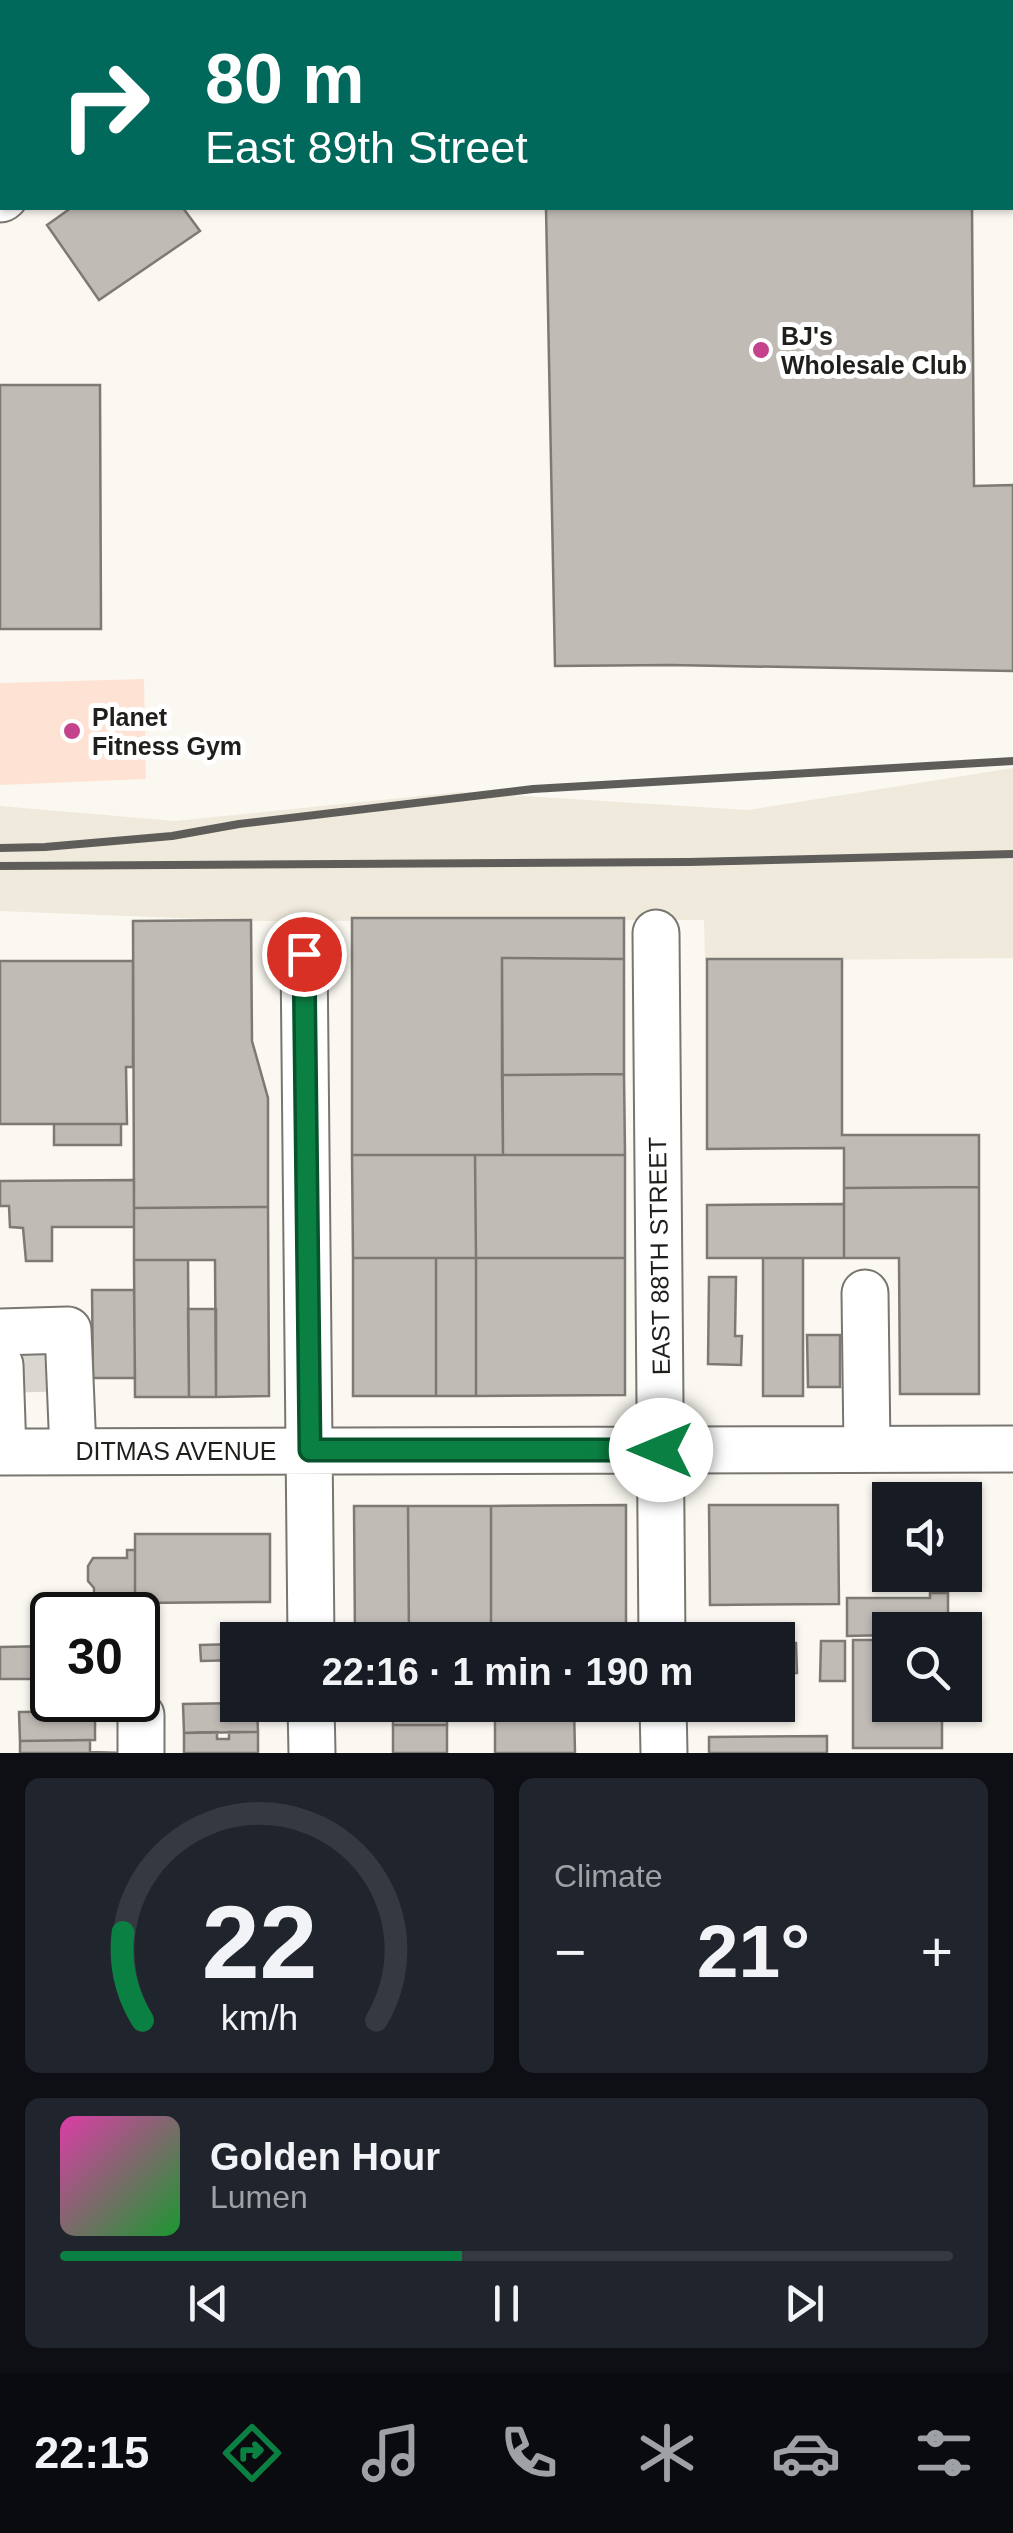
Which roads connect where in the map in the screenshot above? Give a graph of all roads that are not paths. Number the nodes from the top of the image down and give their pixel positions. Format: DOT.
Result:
graph roads {
  1 [pos="656,933"];
  2 [pos="304,954"];
  3 [pos="865,1292"];
  4 [pos="26,1395"];
  5 [pos="867,1449"];
  6 [pos="1013,1449"];
  7 [pos="310,1450"];
  8 [pos="661,1450"];
  9 [pos="311,1622"];
  10 [pos="662,1622"];
  11 [pos="311,1722"];
  12 [pos="663,1722"];
  13 [pos="312,1753"];
  14 [pos="664,1753"];
  1 -- 8 [label="street, EAST 88TH STREET"];
  2 -- 7 [label="street"];
  3 -- 5 [label="street"];
  4 -- 7 [label="street, DITMAS AVENUE"];
  5 -- 6 [label="street, DITMAS AVENUE"];
  5 -- 8 [label="street, DITMAS AVENUE"];
  7 -- 8 [label="street, DITMAS AVENUE"];
  7 -- 9 [label="street"];
  8 -- 10 [label="street, EAST 88TH STREET"];
  11 -- 13 [label="street"];
  12 -- 14 [label="street"];
}
